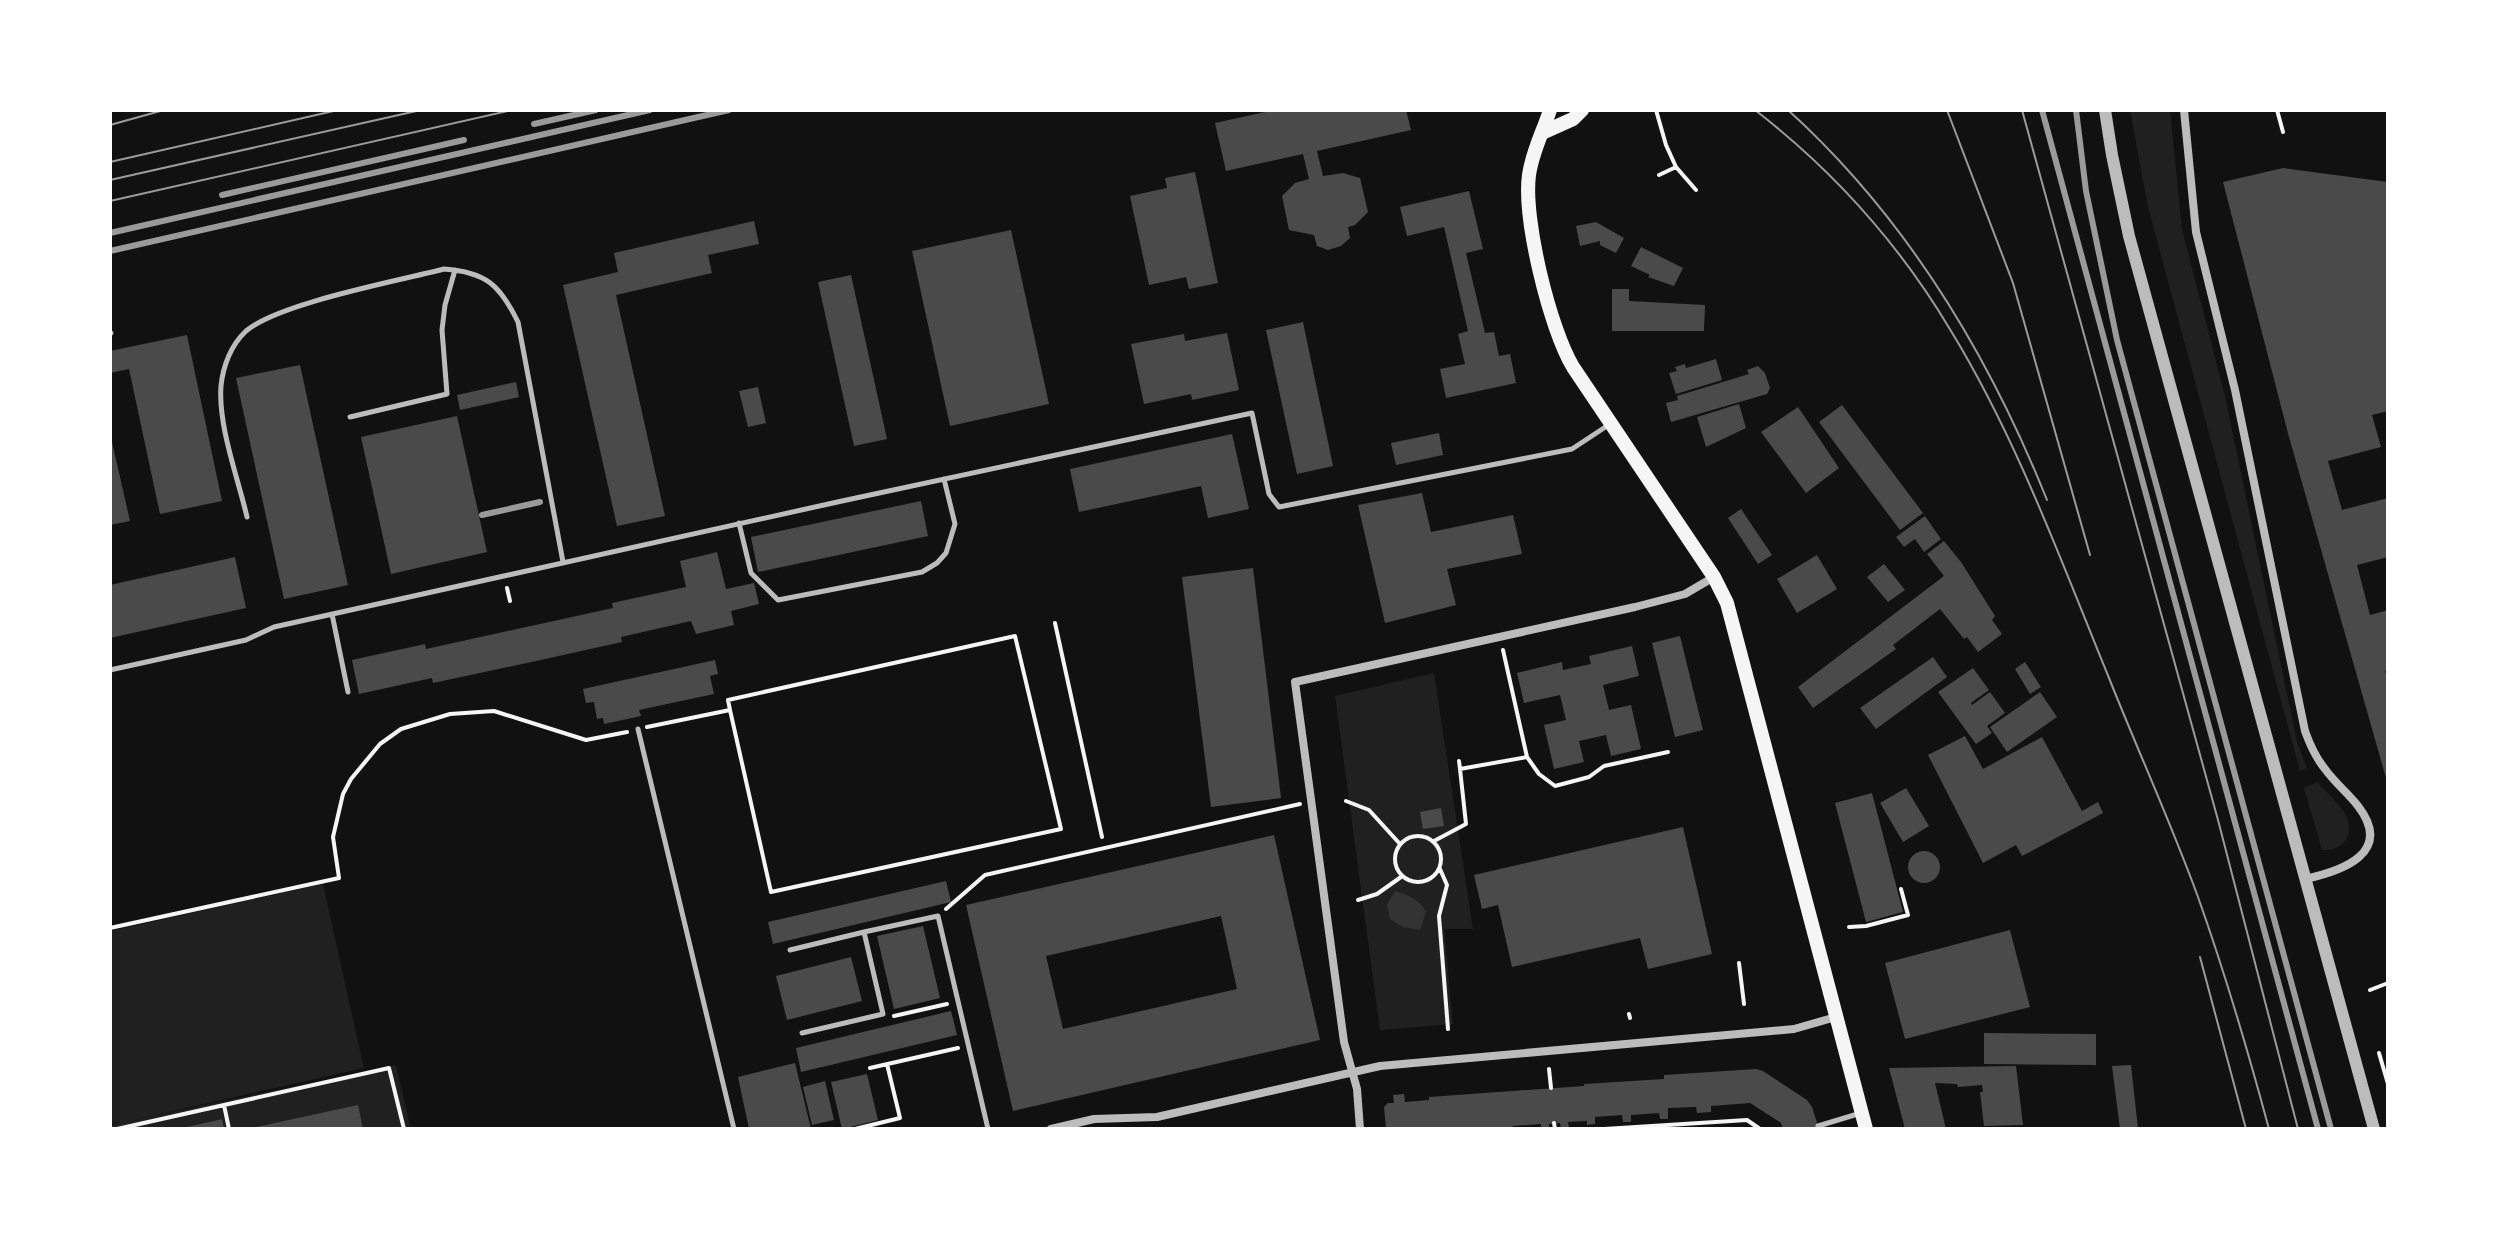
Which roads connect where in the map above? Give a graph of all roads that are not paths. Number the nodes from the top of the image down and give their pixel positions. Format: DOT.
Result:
graph roads {
  1 [pos="1550,110"];
  2 [pos="1582,110"];
  3 [pos="2105,110"];
  4 [pos="2184,110"];
  5 [pos="1544,132"];
  6 [pos="455,270"];
  7 [pos="350,417"];
  8 [pos="1611,424"];
  9 [pos="944,479"];
  10 [pos="247,517"];
  11 [pos="739,523"];
  12 [pos="563,562"];
  13 [pos="1714,577"];
  14 [pos="332,614"];
  15 [pos="110,670"];
  16 [pos="348,692"];
  17 [pos="638,729"];
  18 [pos="2305,879"];
  19 [pos="864,932"];
  20 [pos="790,950"];
  21 [pos="1836,1017"];
  22 [pos="802,1033"];
  23 [pos="1352,1072"];
  24 [pos="1862,1113"];
  25 [pos="1818,1126"];
  26 [pos="734,1129"];
  27 [pos="988,1129"];
  28 [pos="1051,1129"];
  29 [pos="1360,1129"];
  30 [pos="1866,1129"];
  31 [pos="2374,1129"];
  1 -- 5 [label="main road"];
  2 -- 5 [label="main road"];
  3 -- 18 [label="street"];
  4 -- 18 [label="street"];
  5 -- 8 [label="main road"];
  6 -- 7 [label="lane"];
  6 -- 10 [label="lane"];
  6 -- 12 [label="lane"];
  8 -- 9 [label="lane"];
  8 -- 13 [label="main road"];
  9 -- 11 [label="lane"];
  9 -- 11 [label="lane"];
  11 -- 12 [label="lane"];
  12 -- 14 [label="lane"];
  13 -- 21 [label="main road"];
  13 -- 23 [label="street"];
  14 -- 15 [label="lane"];
  14 -- 16 [label="lane"];
  17 -- 26 [label="lane"];
  18 -- 31 [label="street"];
  19 -- 20 [label="lane"];
  19 -- 22 [label="lane"];
  19 -- 27 [label="lane"];
  21 -- 23 [label="street"];
  21 -- 24 [label="main road"];
  23 -- 28 [label="street"];
  23 -- 29 [label="street"];
  24 -- 25 [label="lane"];
  24 -- 30 [label="main road"];
}
